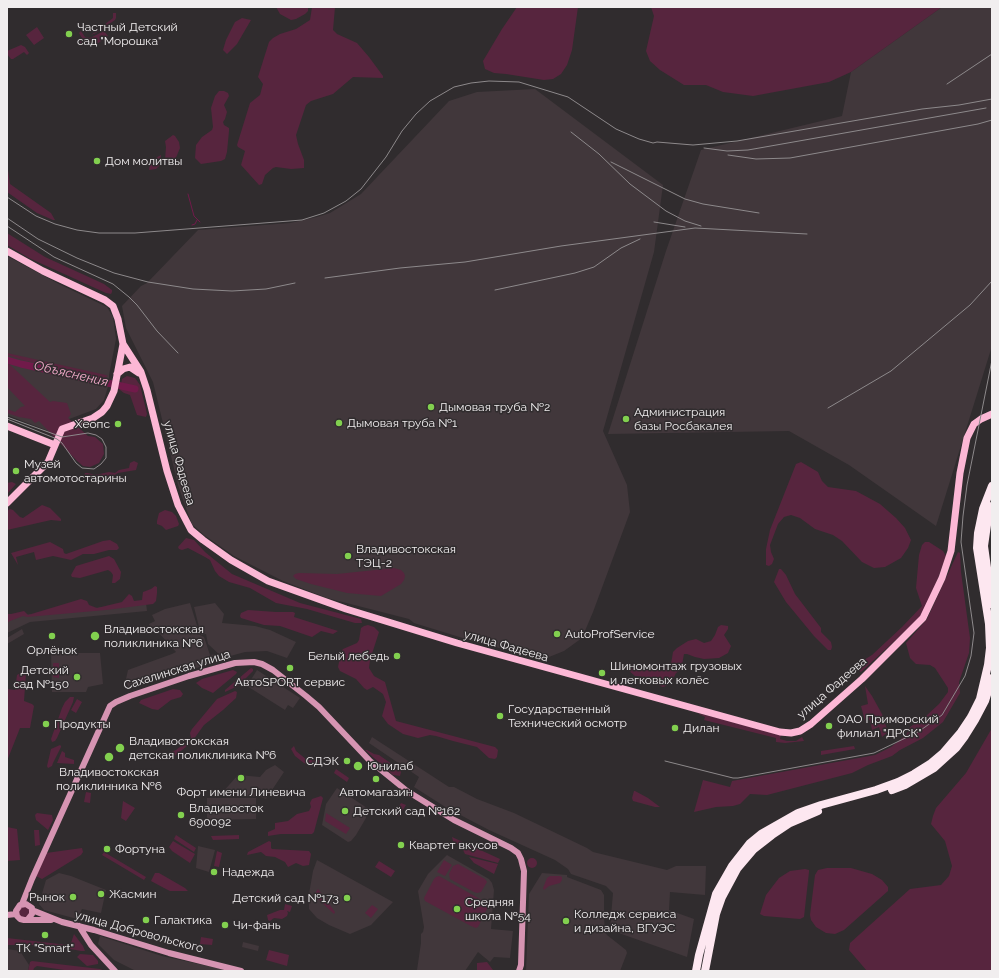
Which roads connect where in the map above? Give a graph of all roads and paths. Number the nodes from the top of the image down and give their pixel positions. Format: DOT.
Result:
graph roads {
  1 [pos="7,251"];
  2 [pos="123,344"];
  3 [pos="118,374"];
  4 [pos="143,378"];
  5 [pos="992,414"];
  6 [pos="7,426"];
  7 [pos="55,445"];
  8 [pos="992,486"];
  9 [pos="7,503"];
  10 [pos="992,506"];
  11 [pos="992,604"];
  12 [pos="992,678"];
  13 [pos="22,904"];
  14 [pos="32,910"];
  15 [pos="16,914"];
  16 [pos="7,915"];
  17 [pos="28,919"];
  18 [pos="57,920"];
  19 [pos="79,926"];
  20 [pos="115,971"];
  21 [pos="241,971"];
  22 [pos="519,971"];
  23 [pos="696,971"];
  24 [pos="705,971"];
  1 -- 2 [label="main road, улица Фадеева"];
  2 -- 3 [label="main road"];
  2 -- 4 [label="main road, улица Фадеева"];
  3 -- 4 [label="main road"];
  3 -- 7 [label="main road"];
  4 -- 5 [label="main road, улица Фадеева"];
  6 -- 7 [label="main road"];
  7 -- 9 [label="main road"];
  8 -- 23 [label="highway"];
  10 -- 11 [label="highway"];
  12 -- 24 [label="highway"];
  13 -- 14 [label="main road"];
  13 -- 15 [label="main road"];
  13 -- 22 [label="main road, Сахалинская улица"];
  14 -- 17 [label="main road"];
  14 -- 18 [label="main road, улица Добровольского"];
  15 -- 16 [label="main road"];
  15 -- 17 [label="main road"];
  17 -- 18 [label="main road"];
  18 -- 19 [label="main road, улица Добровольского"];
  19 -- 20 [label="main road"];
  19 -- 21 [label="main road, улица Добровольского"];
}
